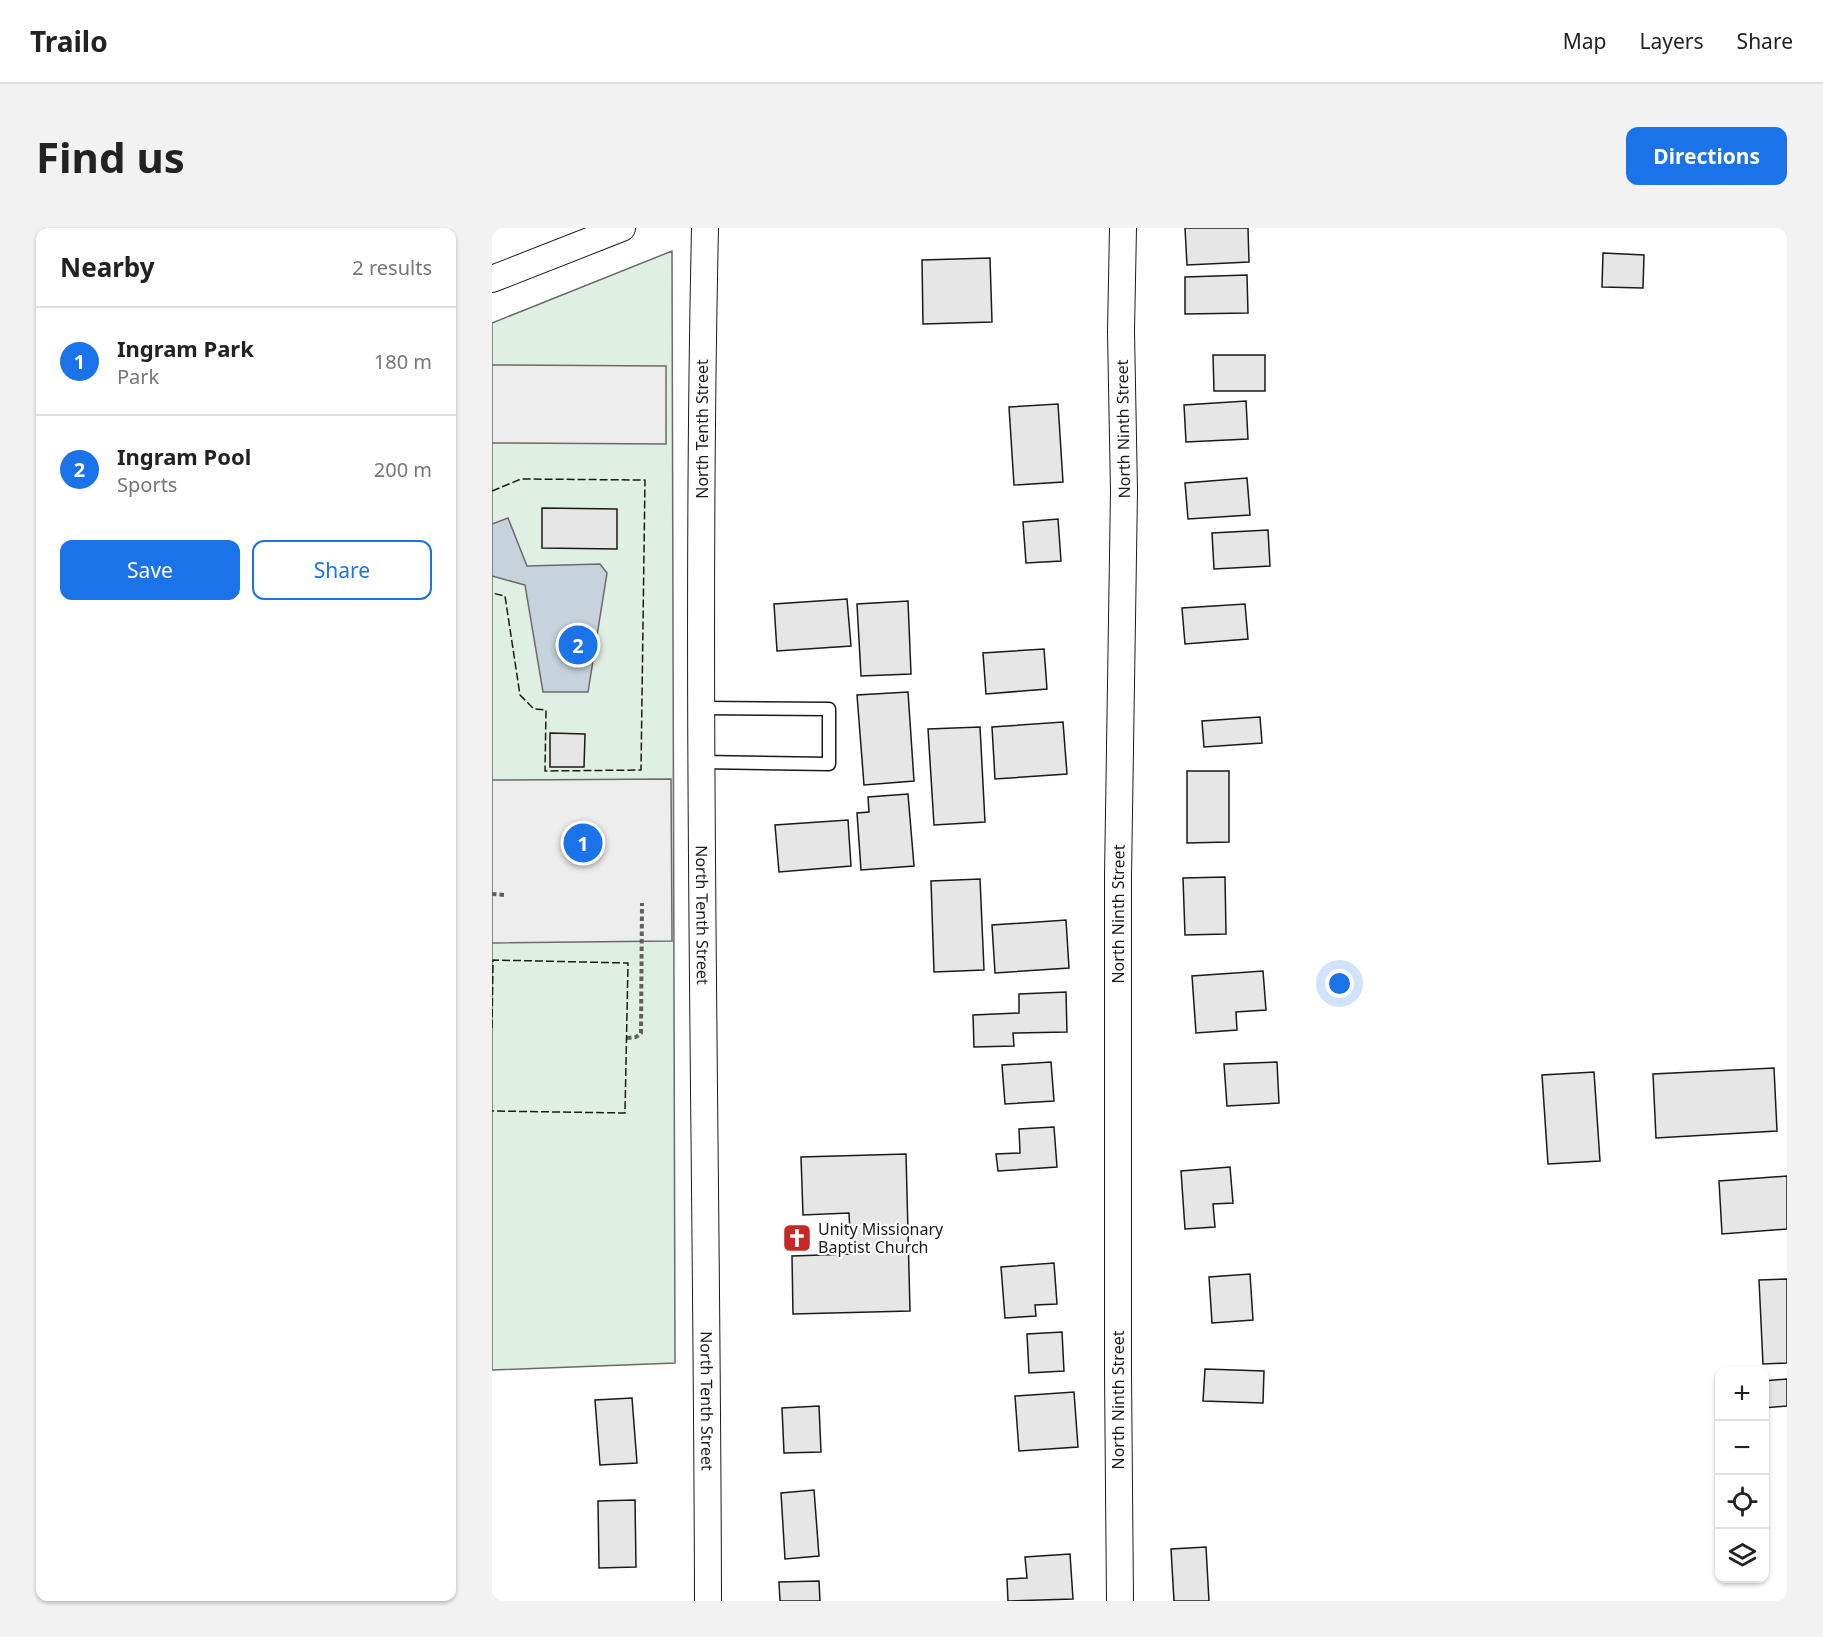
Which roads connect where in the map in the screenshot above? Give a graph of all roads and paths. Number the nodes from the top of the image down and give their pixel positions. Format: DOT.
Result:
graph roads {
  1 [pos="622,228"];
  2 [pos="705,228"];
  3 [pos="1123,228"];
  4 [pos="492,279"];
  5 [pos="702,708"];
  6 [pos="701,762"];
  7 [pos="492,894"];
  8 [pos="505,895"];
  9 [pos="642,903"];
  10 [pos="627,1038"];
  11 [pos="708,1601"];
  12 [pos="1120,1601"];
  1 -- 4 [label="street"];
  2 -- 5 [label="street, North Tenth Street"];
  3 -- 12 [label="street, North Ninth Street"];
  5 -- 6 [label="street, North Tenth Street"];
  5 -- 6 [label="lane"];
  6 -- 11 [label="street, North Tenth Street"];
  7 -- 8 [label="path"];
  9 -- 10 [label="path"];
}
